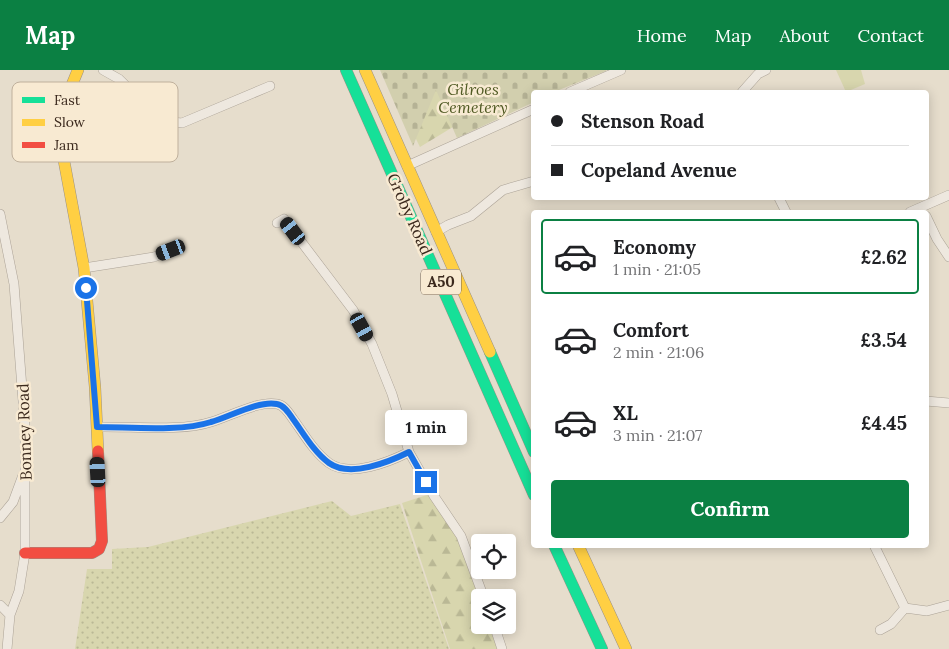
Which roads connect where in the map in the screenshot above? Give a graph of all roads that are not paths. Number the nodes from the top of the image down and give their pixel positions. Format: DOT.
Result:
graph roads {
  1 [pos="78,70"];
  2 [pos="103,70"];
  3 [pos="346,70"];
  4 [pos="365,70"];
  5 [pos="621,70"];
  6 [pos="766,70"];
  7 [pos="73,82"];
  8 [pos="123,82"];
  9 [pos="270,86"];
  10 [pos="575,90"];
  11 [pos="744,90"];
  12 [pos="531,110"];
  13 [pos="178,122"];
  14 [pos="64,162"];
  15 [pos="407,166"];
  16 [pos="531,182"];
  17 [pos="949,195"];
  18 [pos="923,210"];
  19 [pos="0,214"];
  20 [pos="277,223"];
  21 [pos="929,223"];
  22 [pos="436,232"];
  23 [pos="171,250"];
  24 [pos="949,257"];
  25 [pos="84,268"];
  26 [pos="929,401"];
  27 [pos="949,403"];
  28 [pos="97,427"];
  29 [pos="531,445"];
  30 [pos="409,452"];
  31 [pos="25,469"];
  32 [pos="531,488"];
  33 [pos="0,518"];
  34 [pos="555,548"];
  35 [pos="579,548"];
  36 [pos="875,548"];
  37 [pos="25,552"];
  38 [pos="481,589"];
  39 [pos="0,605"];
  40 [pos="949,605"];
  41 [pos="905,608"];
  42 [pos="10,616"];
  43 [pos="880,630"];
  44 [pos="497,634"];
  45 [pos="8,649"];
  46 [pos="502,649"];
  47 [pos="602,649"];
  48 [pos="626,649"];
  1 -- 7 [label="main road"];
  2 -- 8 [label="street"];
  3 -- 32 [label="main road, Groby Road / A50"];
  4 -- 15 [label="main road, Groby Road / A50"];
  5 -- 10 [label="street"];
  6 -- 11 [label="street"];
  9 -- 13 [label="street"];
  12 -- 15 [label="street"];
  14 -- 25 [label="main road"];
  15 -- 22 [label="main road, Groby Road / A50"];
  16 -- 22 [label="street"];
  17 -- 18 [label="street"];
  19 -- 31 [label="street, Bonney Road"];
  20 -- 30 [label="street"];
  21 -- 24 [label="street"];
  22 -- 29 [label="main road, Groby Road / A50"];
  23 -- 25 [label="street"];
  25 -- 28 [label="main road"];
  26 -- 27 [label="street"];
  28 -- 30 [label="street"];
  28 -- 37 [label="main road"];
  30 -- 38 [label="street"];
  31 -- 33 [label="street"];
  31 -- 37 [label="street, Bonney Road"];
  34 -- 47 [label="main road"];
  35 -- 48 [label="main road"];
  36 -- 41 [label="street"];
  37 -- 42 [label="street, Bonney Road"];
  39 -- 42 [label="street"];
  40 -- 41 [label="street"];
  41 -- 43 [label="street"];
  42 -- 45 [label="street, Bonney Road"];
  44 -- 46 [label="street"];
}
